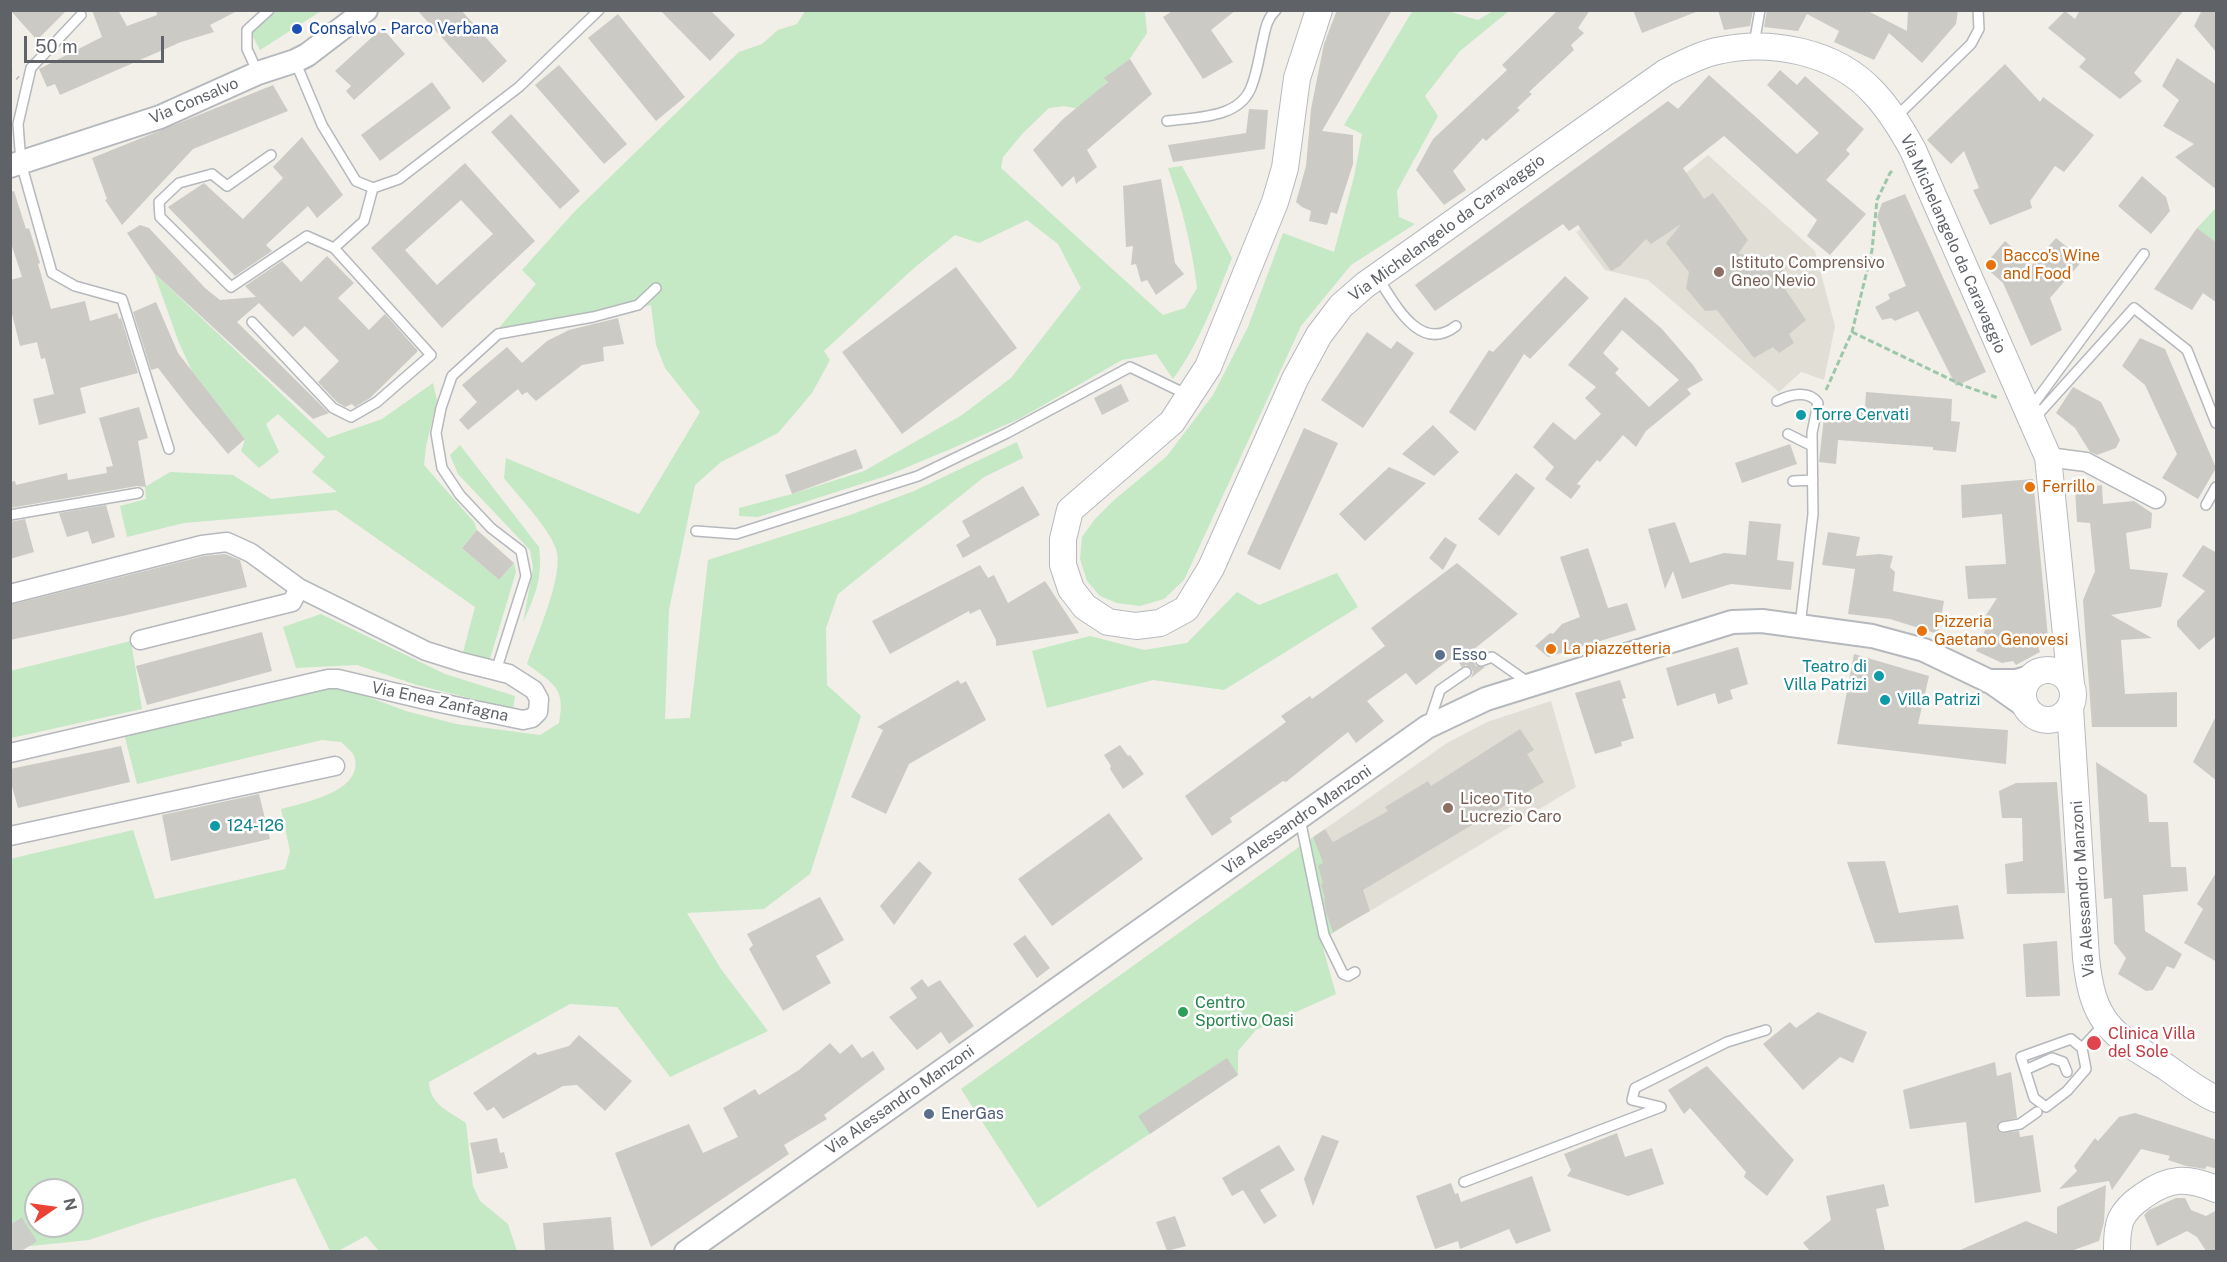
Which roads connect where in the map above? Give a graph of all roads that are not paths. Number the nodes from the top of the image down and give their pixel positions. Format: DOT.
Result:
graph roads {
  1 [pos="269,10"];
  2 [pos="366,10"];
  3 [pos="599,10"];
  4 [pos="1276,10"];
  5 [pos="1760,10"];
  6 [pos="1978,10"];
  7 [pos="1315,11"];
  8 [pos="81,15"];
  9 [pos="1753,47"];
  10 [pos="295,61"];
  11 [pos="258,74"];
  12 [pos="1894,119"];
  13 [pos="1167,121"];
  14 [pos="271,155"];
  15 [pos="16,165"];
  16 [pos="373,188"];
  17 [pos="334,248"];
  18 [pos="2144,254"];
  19 [pos="1377,276"];
  20 [pos="656,288"];
  21 [pos="252,322"];
  22 [pos="1456,326"];
  23 [pos="1190,396"];
  24 [pos="1777,401"];
  25 [pos="2030,416"];
  26 [pos="1804,421"];
  27 [pos="2217,423"];
  28 [pos="1812,433"];
  29 [pos="1788,434"];
  30 [pos="1812,446"];
  31 [pos="168,449"];
  32 [pos="2048,457"];
  33 [pos="1812,480"];
  34 [pos="1793,482"];
  35 [pos="2217,488"];
  36 [pos="138,493"];
  37 [pos="2156,499"];
  38 [pos="2206,505"];
  39 [pos="10,515"];
  40 [pos="696,531"];
  41 [pos="298,588"];
  42 [pos="10,594"];
  43 [pos="1800,626"];
  44 [pos="140,640"];
  45 [pos="2066,640"];
  46 [pos="1481,660"];
  47 [pos="496,671"];
  48 [pos="1466,672"];
  49 [pos="2039,673"];
  50 [pos="1988,681"];
  51 [pos="1531,685"];
  52 [pos="2064,704"];
  53 [pos="2025,706"];
  54 [pos="1427,727"];
  55 [pos="10,753"];
  56 [pos="335,766"];
  57 [pos="1300,818"];
  58 [pos="10,836"];
  59 [pos="1355,972"];
  60 [pos="2104,1023"];
  61 [pos="1767,1030"];
  62 [pos="2082,1048"];
  63 [pos="2025,1070"];
  64 [pos="2067,1072"];
  65 [pos="2217,1099"];
  66 [pos="2037,1112"];
  67 [pos="2003,1127"];
  68 [pos="1464,1182"];
  69 [pos="2217,1189"];
  70 [pos="686,1251"];
  71 [pos="2117,1251"];
  1 -- 11 [label="lane"];
  2 -- 10 [label="street, Via Consalvo"];
  3 -- 16 [label="lane"];
  4 -- 13 [label="lane"];
  5 -- 9 [label="lane"];
  6 -- 12 [label="lane"];
  7 -- 23 [label="main road, Via Michelangelo da Caravaggio"];
  8 -- 15 [label="lane"];
  9 -- 12 [label="main road, Via Michelangelo da Caravaggio"];
  9 -- 19 [label="main road, Via Michelangelo da Caravaggio"];
  10 -- 11 [label="street, Via Consalvo"];
  10 -- 16 [label="lane"];
  11 -- 15 [label="street, Via Consalvo"];
  12 -- 25 [label="main road, Via Michelangelo da Caravaggio"];
  14 -- 17 [label="lane"];
  15 -- 31 [label="lane"];
  16 -- 17 [label="lane"];
  17 -- 21 [label="lane"];
  18 -- 25 [label="lane"];
  19 -- 22 [label="lane"];
  19 -- 23 [label="main road, Via Michelangelo da Caravaggio"];
  20 -- 47 [label="lane"];
  23 -- 40 [label="lane"];
  24 -- 28 [label="lane"];
  25 -- 27 [label="lane"];
  25 -- 32 [label="main road, Via Michelangelo da Caravaggio"];
  26 -- 28 [label="lane"];
  28 -- 30 [label="lane"];
  29 -- 30 [label="lane"];
  30 -- 33 [label="lane"];
  32 -- 37 [label="street"];
  32 -- 45 [label="main road, Via Michelangelo da Caravaggio"];
  33 -- 34 [label="lane"];
  33 -- 43 [label="lane"];
  35 -- 38 [label="lane"];
  36 -- 39 [label="lane"];
  41 -- 42 [label="street, Via Enea Zanfagna"];
  41 -- 44 [label="street"];
  41 -- 47 [label="street, Via Enea Zanfagna"];
  43 -- 50 [label="street, Via Alessandro Manzoni"];
  43 -- 51 [label="street, Via Alessandro Manzoni"];
  45 -- 49 [label="main road"];
  45 -- 52 [label="main road, Via Michelangelo da Caravaggio"];
  46 -- 51 [label="lane"];
  47 -- 55 [label="street, Via Enea Zanfagna"];
  48 -- 54 [label="lane"];
  49 -- 50 [label="street, Via Alessandro Manzoni"];
  49 -- 52 [label="main road"];
  49 -- 53 [label="main road"];
  50 -- 53 [label="street, Via Alessandro Manzoni"];
  51 -- 54 [label="street, Via Alessandro Manzoni"];
  52 -- 53 [label="main road"];
  52 -- 60 [label="main road, Via Alessandro Manzoni"];
  54 -- 57 [label="street, Via Alessandro Manzoni"];
  56 -- 58 [label="street"];
  57 -- 59 [label="lane"];
  57 -- 70 [label="street, Via Alessandro Manzoni"];
  60 -- 62 [label="lane"];
  60 -- 65 [label="main road, Via Alessandro Manzoni"];
  61 -- 68 [label="lane"];
  62 -- 63 [label="lane"];
  62 -- 63 [label="lane"];
  63 -- 64 [label="lane"];
  66 -- 67 [label="lane"];
  69 -- 71 [label="main road"];
}
